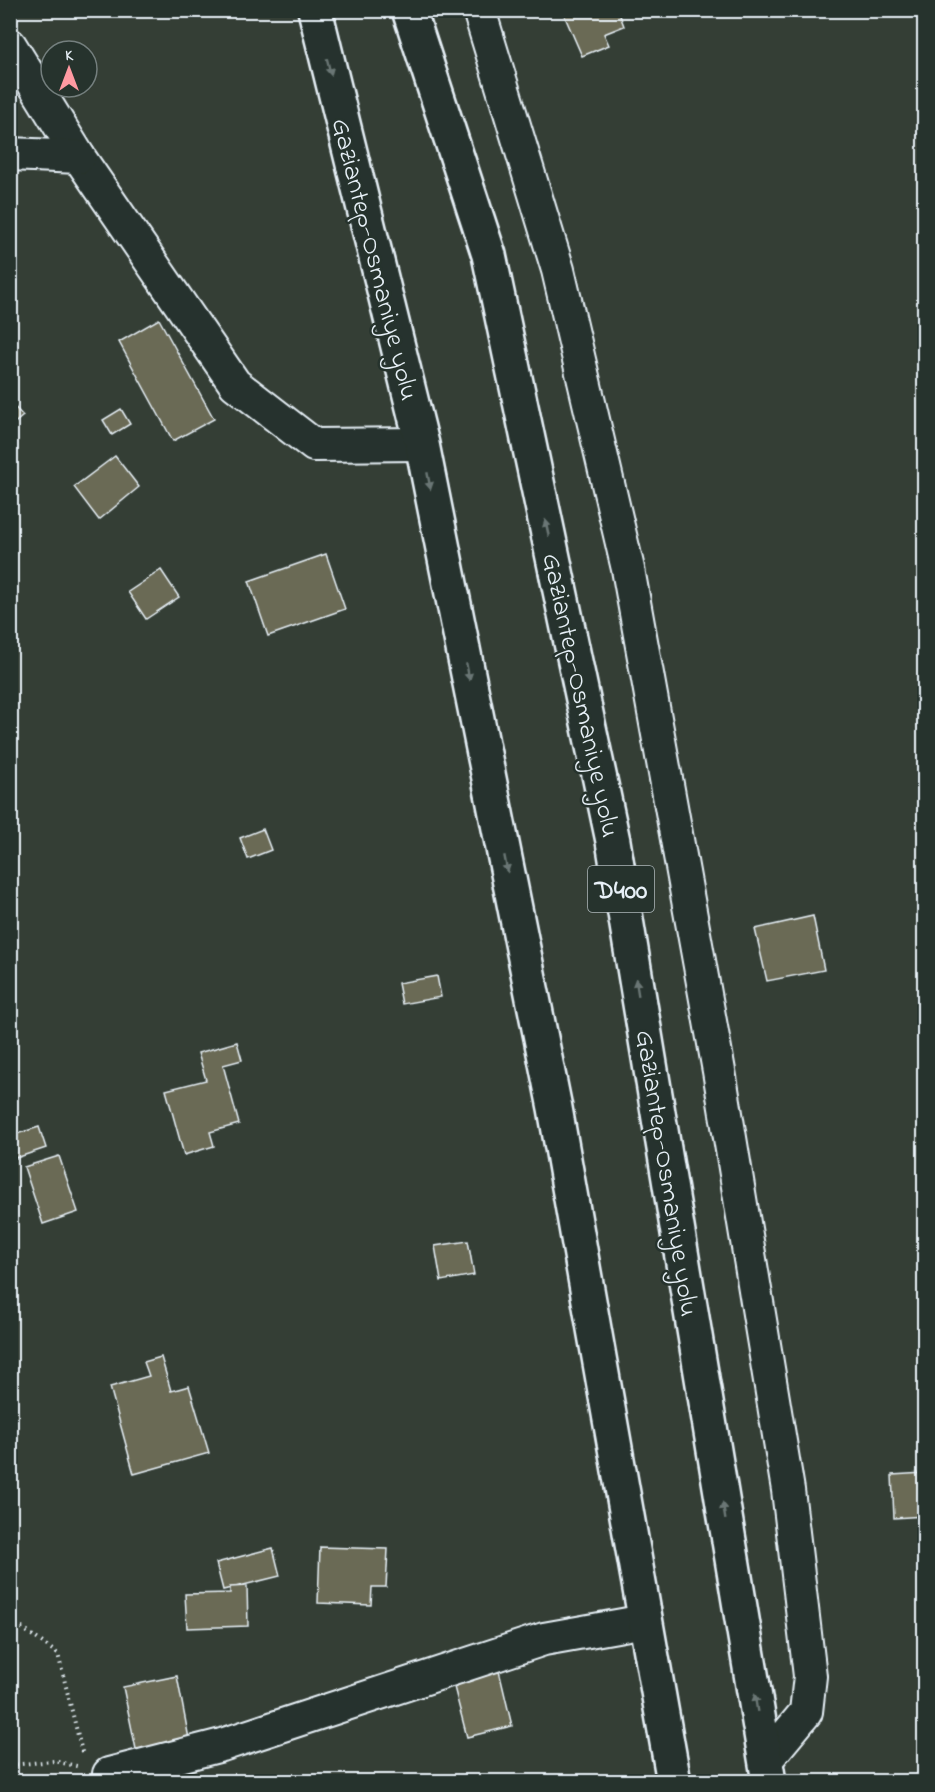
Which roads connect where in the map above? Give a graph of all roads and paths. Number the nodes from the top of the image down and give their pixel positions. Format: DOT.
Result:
graph roads {
  1 [pos="315,10"];
  2 [pos="409,10"];
  3 [pos="479,10"];
  4 [pos="10,45"];
  5 [pos="10,154"];
  6 [pos="80,157"];
  7 [pos="422,444"];
  8 [pos="645,1621"];
  9 [pos="10,1626"];
  10 [pos="10,1765"];
  11 [pos="768,1771"];
  12 [pos="109,1774"];
  13 [pos="674,1782"];
  1 -- 7 [label="highway, Gaziantep-Osmaniye yolu, one-way"];
  11 -- 2 [label="highway, Gaziantep-Osmaniye yolu / D400, one-way"];
  3 -- 11 [label="street"];
  4 -- 6 [label="street"];
  5 -- 6 [label="street"];
  6 -- 7 [label="street"];
  7 -- 8 [label="highway, Gaziantep-Osmaniye yolu, one-way"];
  8 -- 12 [label="street"];
  8 -- 13 [label="highway, Gaziantep-Osmaniye yolu"];
  9 -- 10 [label="path"];
}
